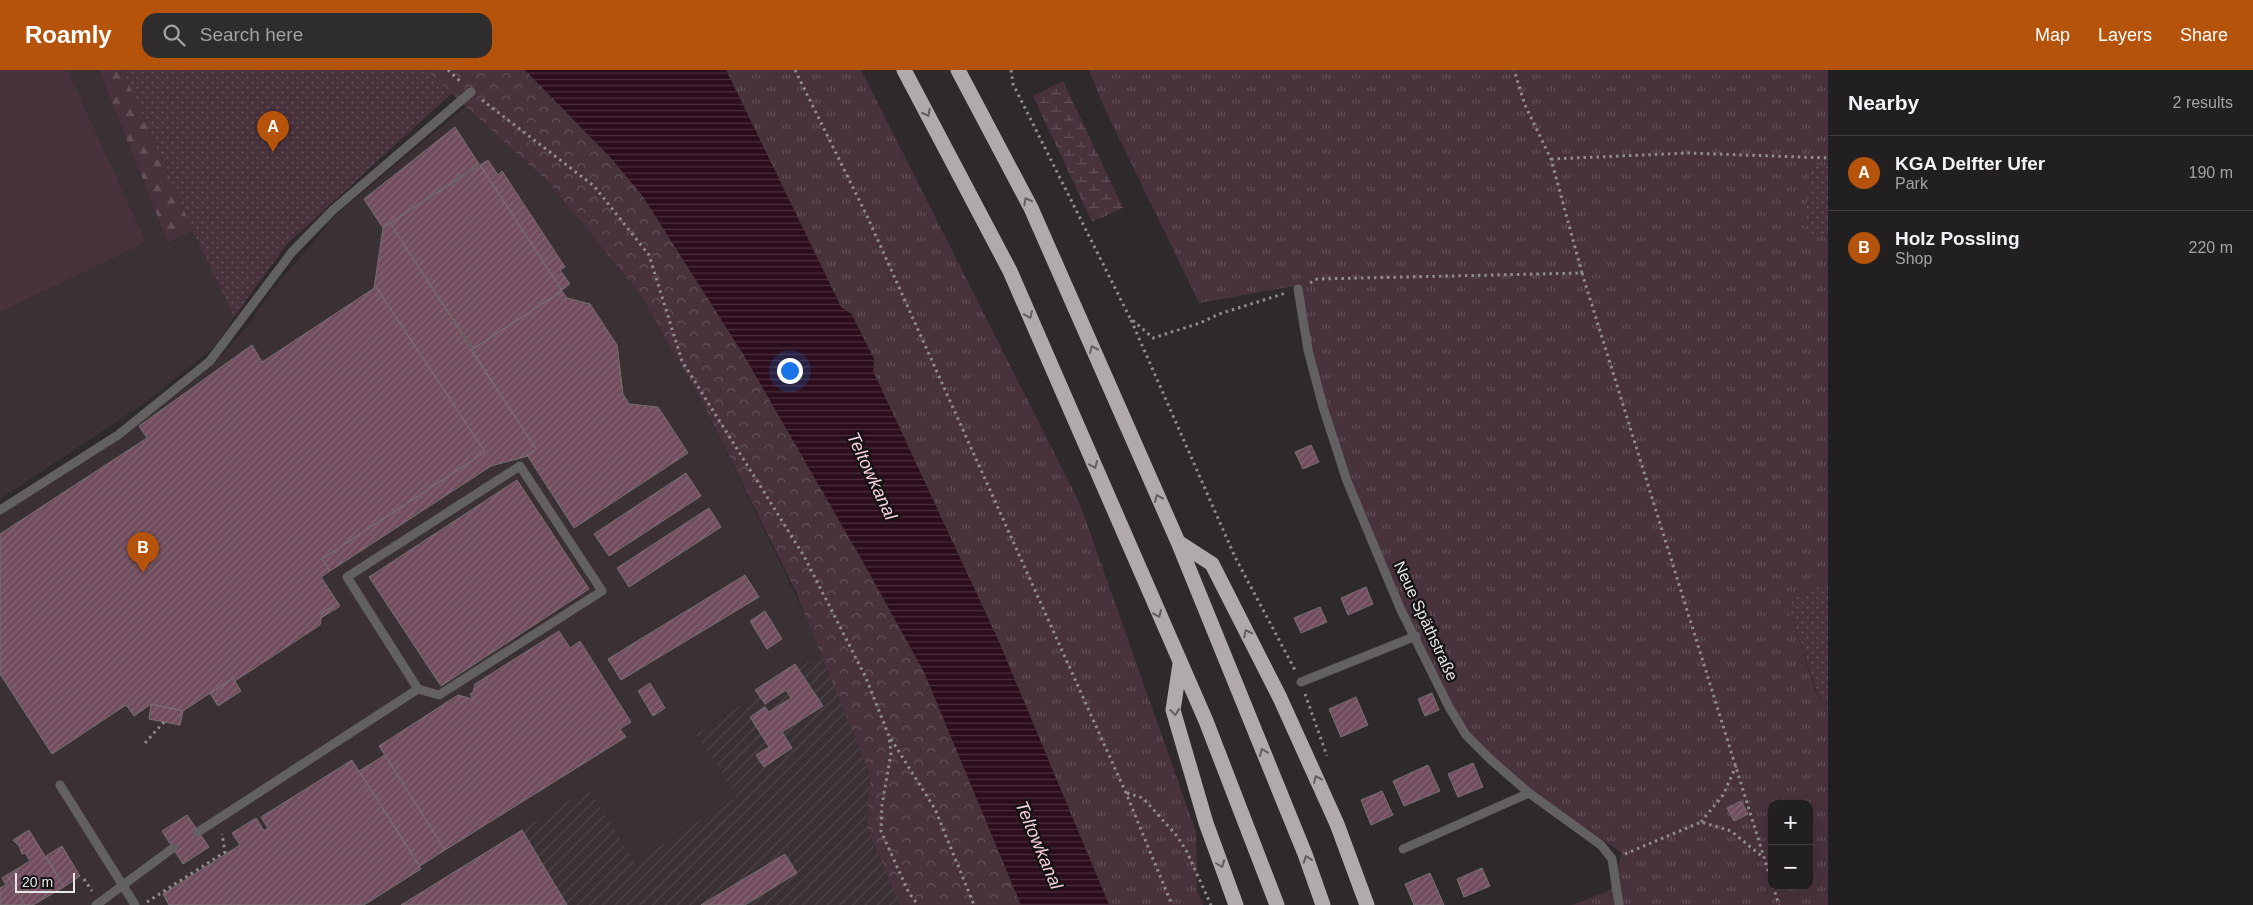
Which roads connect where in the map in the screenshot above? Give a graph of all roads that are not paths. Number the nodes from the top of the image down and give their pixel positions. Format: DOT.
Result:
graph roads {
  1 [pos="904,70"];
  2 [pos="959,73"];
  3 [pos="471,92"];
  4 [pos="1298,289"];
  5 [pos="0,510"];
  6 [pos="1178,542"];
  7 [pos="1416,636"];
  8 [pos="1180,664"];
  9 [pos="1301,682"];
  10 [pos="418,689"];
  11 [pos="60,785"];
  12 [pos="1529,793"];
  13 [pos="198,832"];
  14 [pos="173,848"];
  15 [pos="1403,849"];
  16 [pos="123,886"];
  17 [pos="96,905"];
  18 [pos="135,905"];
  19 [pos="1236,905"];
  20 [pos="1277,905"];
  21 [pos="1323,905"];
  22 [pos="1367,905"];
  23 [pos="1619,905"];
  1 -- 8 [label="highway, one-way"];
  6 -- 2 [label="highway, one-way"];
  3 -- 5 [label="lane"];
  4 -- 7 [label="lane, Neue Späthstraße"];
  21 -- 6 [label="highway, one-way"];
  22 -- 6 [label="highway, one-way"];
  7 -- 9 [label="lane"];
  7 -- 12 [label="lane, Neue Späthstraße"];
  8 -- 19 [label="highway, one-way"];
  8 -- 20 [label="highway"];
  10 -- 10 [label="lane"];
  10 -- 13 [label="lane"];
  11 -- 16 [label="lane"];
  12 -- 15 [label="lane"];
  12 -- 23 [label="lane, Neue Späthstraße"];
  14 -- 16 [label="lane"];
  16 -- 17 [label="lane"];
  16 -- 18 [label="lane"];
}
